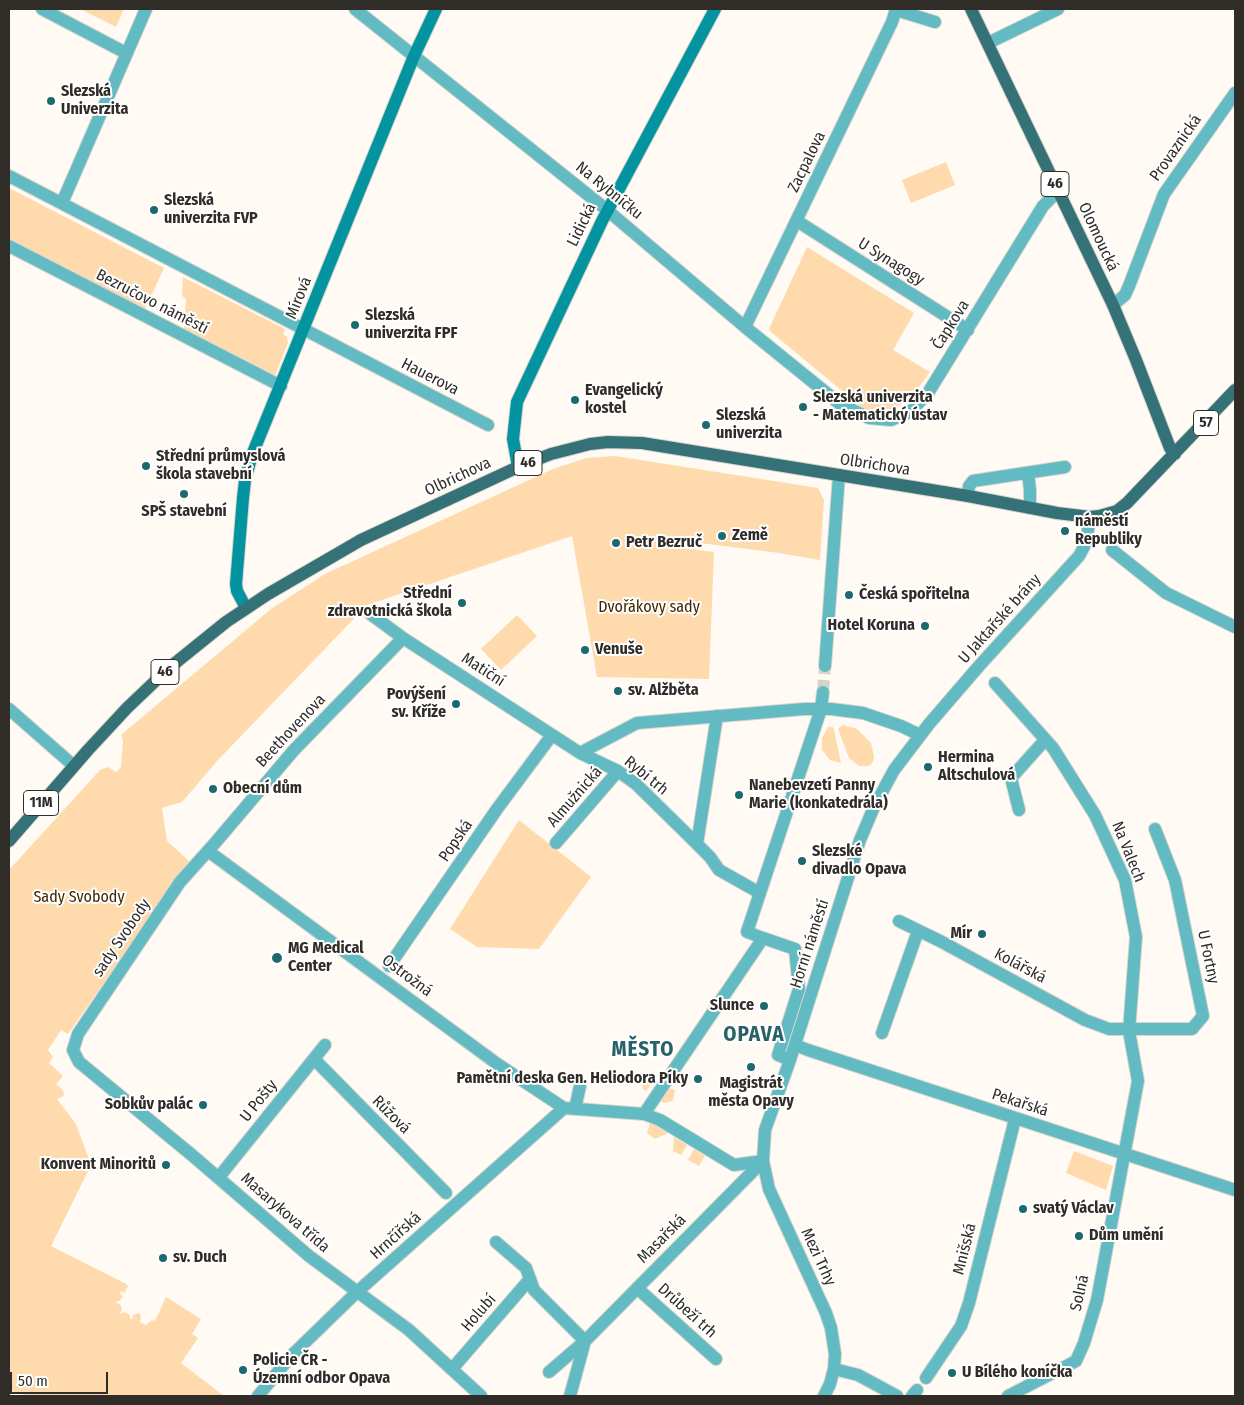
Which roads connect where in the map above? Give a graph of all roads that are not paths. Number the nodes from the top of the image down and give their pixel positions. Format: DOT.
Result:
graph roads {
  1 [pos="42,9"];
  2 [pos="146,9"];
  3 [pos="355,9"];
  4 [pos="436,9"];
  5 [pos="715,9"];
  6 [pos="896,9"];
  7 [pos="971,9"];
  8 [pos="1058,9"];
  9 [pos="935,22"];
  10 [pos="988,43"];
  11 [pos="126,53"];
  12 [pos="414,56"];
  13 [pos="1235,93"];
  14 [pos="9,176"];
  15 [pos="1058,191"];
  16 [pos="62,203"];
  17 [pos="608,210"];
  18 [pos="796,221"];
  19 [pos="9,246"];
  20 [pos="1113,305"];
  21 [pos="745,327"];
  22 [pos="304,330"];
  23 [pos="968,330"];
  24 [pos="281,386"];
  25 [pos="1235,390"];
  26 [pos="840,404"];
  27 [pos="488,425"];
  28 [pos="1175,454"];
  29 [pos="518,467"];
  30 [pos="1065,467"];
  31 [pos="1028,472"];
  32 [pos="839,475"];
  33 [pos="968,496"];
  34 [pos="1030,508"];
  35 [pos="1090,517"];
  36 [pos="1112,550"];
  37 [pos="246,608"];
  38 [pos="369,613"];
  39 [pos="1235,627"];
  40 [pos="403,638"];
  41 [pos="824,666"];
  42 [pos="995,683"];
  43 [pos="823,692"];
  44 [pos="9,709"];
  45 [pos="820,709"];
  46 [pos="717,716"];
  47 [pos="552,735"];
  48 [pos="920,736"];
  49 [pos="1045,740"];
  50 [pos="88,750"];
  51 [pos="580,753"];
  52 [pos="74,766"];
  53 [pos="618,772"];
  54 [pos="1020,810"];
  55 [pos="1155,829"];
  56 [pos="9,841"];
  57 [pos="556,843"];
  58 [pos="697,844"];
  59 [pos="208,851"];
  60 [pos="758,899"];
  61 [pos="898,921"];
  62 [pos="918,931"];
  63 [pos="763,938"];
  64 [pos="389,966"];
  65 [pos="1129,1030"];
  66 [pos="882,1033"];
  67 [pos="326,1045"];
  68 [pos="794,1045"];
  69 [pos="73,1050"];
  70 [pos="314,1059"];
  71 [pos="790,1060"];
  72 [pos="580,1086"];
  73 [pos="569,1108"];
  74 [pos="644,1114"];
  75 [pos="1015,1118"];
  76 [pos="1123,1154"];
  77 [pos="763,1161"];
  78 [pos="219,1177"];
  79 [pos="1235,1190"];
  80 [pos="446,1193"];
  81 [pos="496,1242"];
  82 [pos="530,1279"];
  83 [pos="637,1288"];
  84 [pos="357,1292"];
  85 [pos="586,1340"];
  86 [pos="716,1359"];
  87 [pos="452,1369"];
  88 [pos="834,1369"];
  89 [pos="549,1372"];
  90 [pos="926,1378"];
  91 [pos="258,1396"];
  92 [pos="481,1396"];
  93 [pos="570,1396"];
  94 [pos="824,1396"];
  95 [pos="897,1396"];
  96 [pos="1008,1396"];
  1 -- 11 [label="street"];
  2 -- 11 [label="street"];
  3 -- 12 [label="street, Na Rybníčku"];
  4 -- 12 [label="street, Mírová"];
  5 -- 17 [label="street, Lidická"];
  6 -- 9 [label="street"];
  6 -- 18 [label="street, Zacpalova"];
  7 -- 10 [label="main road, Olomoucká / 46"];
  8 -- 10 [label="street"];
  10 -- 15 [label="main road, Olomoucká / 46"];
  11 -- 16 [label="street"];
  12 -- 17 [label="street, Na Rybníčku"];
  12 -- 22 [label="street, Mírová"];
  13 -- 20 [label="street, Provaznická"];
  14 -- 16 [label="street"];
  15 -- 20 [label="main road, Olomoucká / 46"];
  15 -- 23 [label="street, Čapkova"];
  16 -- 22 [label="street"];
  17 -- 21 [label="street, Na Rybníčku"];
  17 -- 29 [label="street, Lidická"];
  18 -- 21 [label="street, Zacpalova"];
  18 -- 23 [label="street, U Synagogy"];
  19 -- 24 [label="street, Bezručovo náměstí"];
  20 -- 28 [label="main road, Olomoucká / 46"];
  21 -- 26 [label="street, Na Rybníčku"];
  22 -- 24 [label="street, Mírová"];
  22 -- 27 [label="street, Hauerova"];
  23 -- 26 [label="street, Čapkova"];
  24 -- 37 [label="street, Mírová"];
  25 -- 28 [label="main road, 57"];
  28 -- 35 [label="main road, 46"];
  29 -- 32 [label="main road, Olbrichova / 46"];
  29 -- 37 [label="main road, Olbrichova / 46"];
  30 -- 31 [label="street"];
  31 -- 33 [label="street"];
  31 -- 34 [label="street"];
  32 -- 33 [label="main road, Olbrichova / 46"];
  32 -- 41 [label="street"];
  33 -- 34 [label="main road, Olbrichova / 46"];
  34 -- 35 [label="main road, Olbrichova / 46"];
  35 -- 48 [label="street, U Jaktařské brány"];
  36 -- 39 [label="street"];
  37 -- 50 [label="main road, Olbrichova / 46"];
  38 -- 40 [label="street, Matiční"];
  40 -- 47 [label="street, Matiční"];
  40 -- 59 [label="street, Beethovenova"];
  42 -- 49 [label="street, Na Valech"];
  43 -- 45 [label="street"];
  44 -- 52 [label="street"];
  45 -- 46 [label="street, Rybí trh"];
  45 -- 48 [label="street, Rybí trh"];
  45 -- 60 [label="street"];
  46 -- 51 [label="street, Rybí trh"];
  46 -- 58 [label="street"];
  47 -- 51 [label="street, Matiční"];
  47 -- 64 [label="street, Popská"];
  48 -- 68 [label="street, Horní náměstí"];
  49 -- 54 [label="street"];
  49 -- 65 [label="street, Na Valech"];
  50 -- 52 [label="main road, 11M"];
  51 -- 53 [label="street, Rybí trh"];
  52 -- 56 [label="main road, 11M"];
  53 -- 57 [label="street, Almužnická"];
  53 -- 58 [label="street, Rybí trh"];
  55 -- 65 [label="street, U Fortny"];
  58 -- 60 [label="street, Rybí trh"];
  59 -- 69 [label="street, sady Svobody"];
  59 -- 73 [label="street, Ostrožná"];
  60 -- 63 [label="street, Horní náměstí"];
  61 -- 62 [label="street, Kolářská"];
  62 -- 65 [label="street, Kolářská"];
  62 -- 66 [label="street"];
  63 -- 71 [label="street, Horní náměstí"];
  63 -- 74 [label="street"];
  65 -- 76 [label="street, Na Valech"];
  67 -- 70 [label="street, U Pošty"];
  68 -- 71 [label="street, Horní náměstí"];
  68 -- 75 [label="street, Pekařská"];
  69 -- 78 [label="street, Masarykova třída"];
  70 -- 78 [label="street, U Pošty"];
  70 -- 80 [label="street, Růžová"];
  71 -- 77 [label="street, Horní náměstí"];
  72 -- 73 [label="street"];
  73 -- 74 [label="street"];
  73 -- 84 [label="street, Hrnčířská"];
  74 -- 77 [label="street"];
  75 -- 76 [label="street, Pekařská"];
  75 -- 90 [label="street, Mnišská"];
  76 -- 79 [label="street, Pekařská"];
  76 -- 96 [label="street, Solná"];
  77 -- 83 [label="street, Masařská"];
  77 -- 88 [label="street, Mezi Trhy"];
  78 -- 84 [label="street, Masarykova třída"];
  81 -- 82 [label="street"];
  82 -- 85 [label="street"];
  82 -- 87 [label="street, Holubí"];
  83 -- 85 [label="street, Masařská"];
  83 -- 86 [label="street, Drůbeží trh"];
  84 -- 87 [label="street, Masarykova třída"];
  84 -- 91 [label="street, Hrnčířská"];
  85 -- 89 [label="street, Masařská"];
  85 -- 93 [label="street, Masařská"];
  87 -- 92 [label="street, Masarykova třída"];
  88 -- 94 [label="street, Mezi Trhy"];
  88 -- 95 [label="street"];
}
